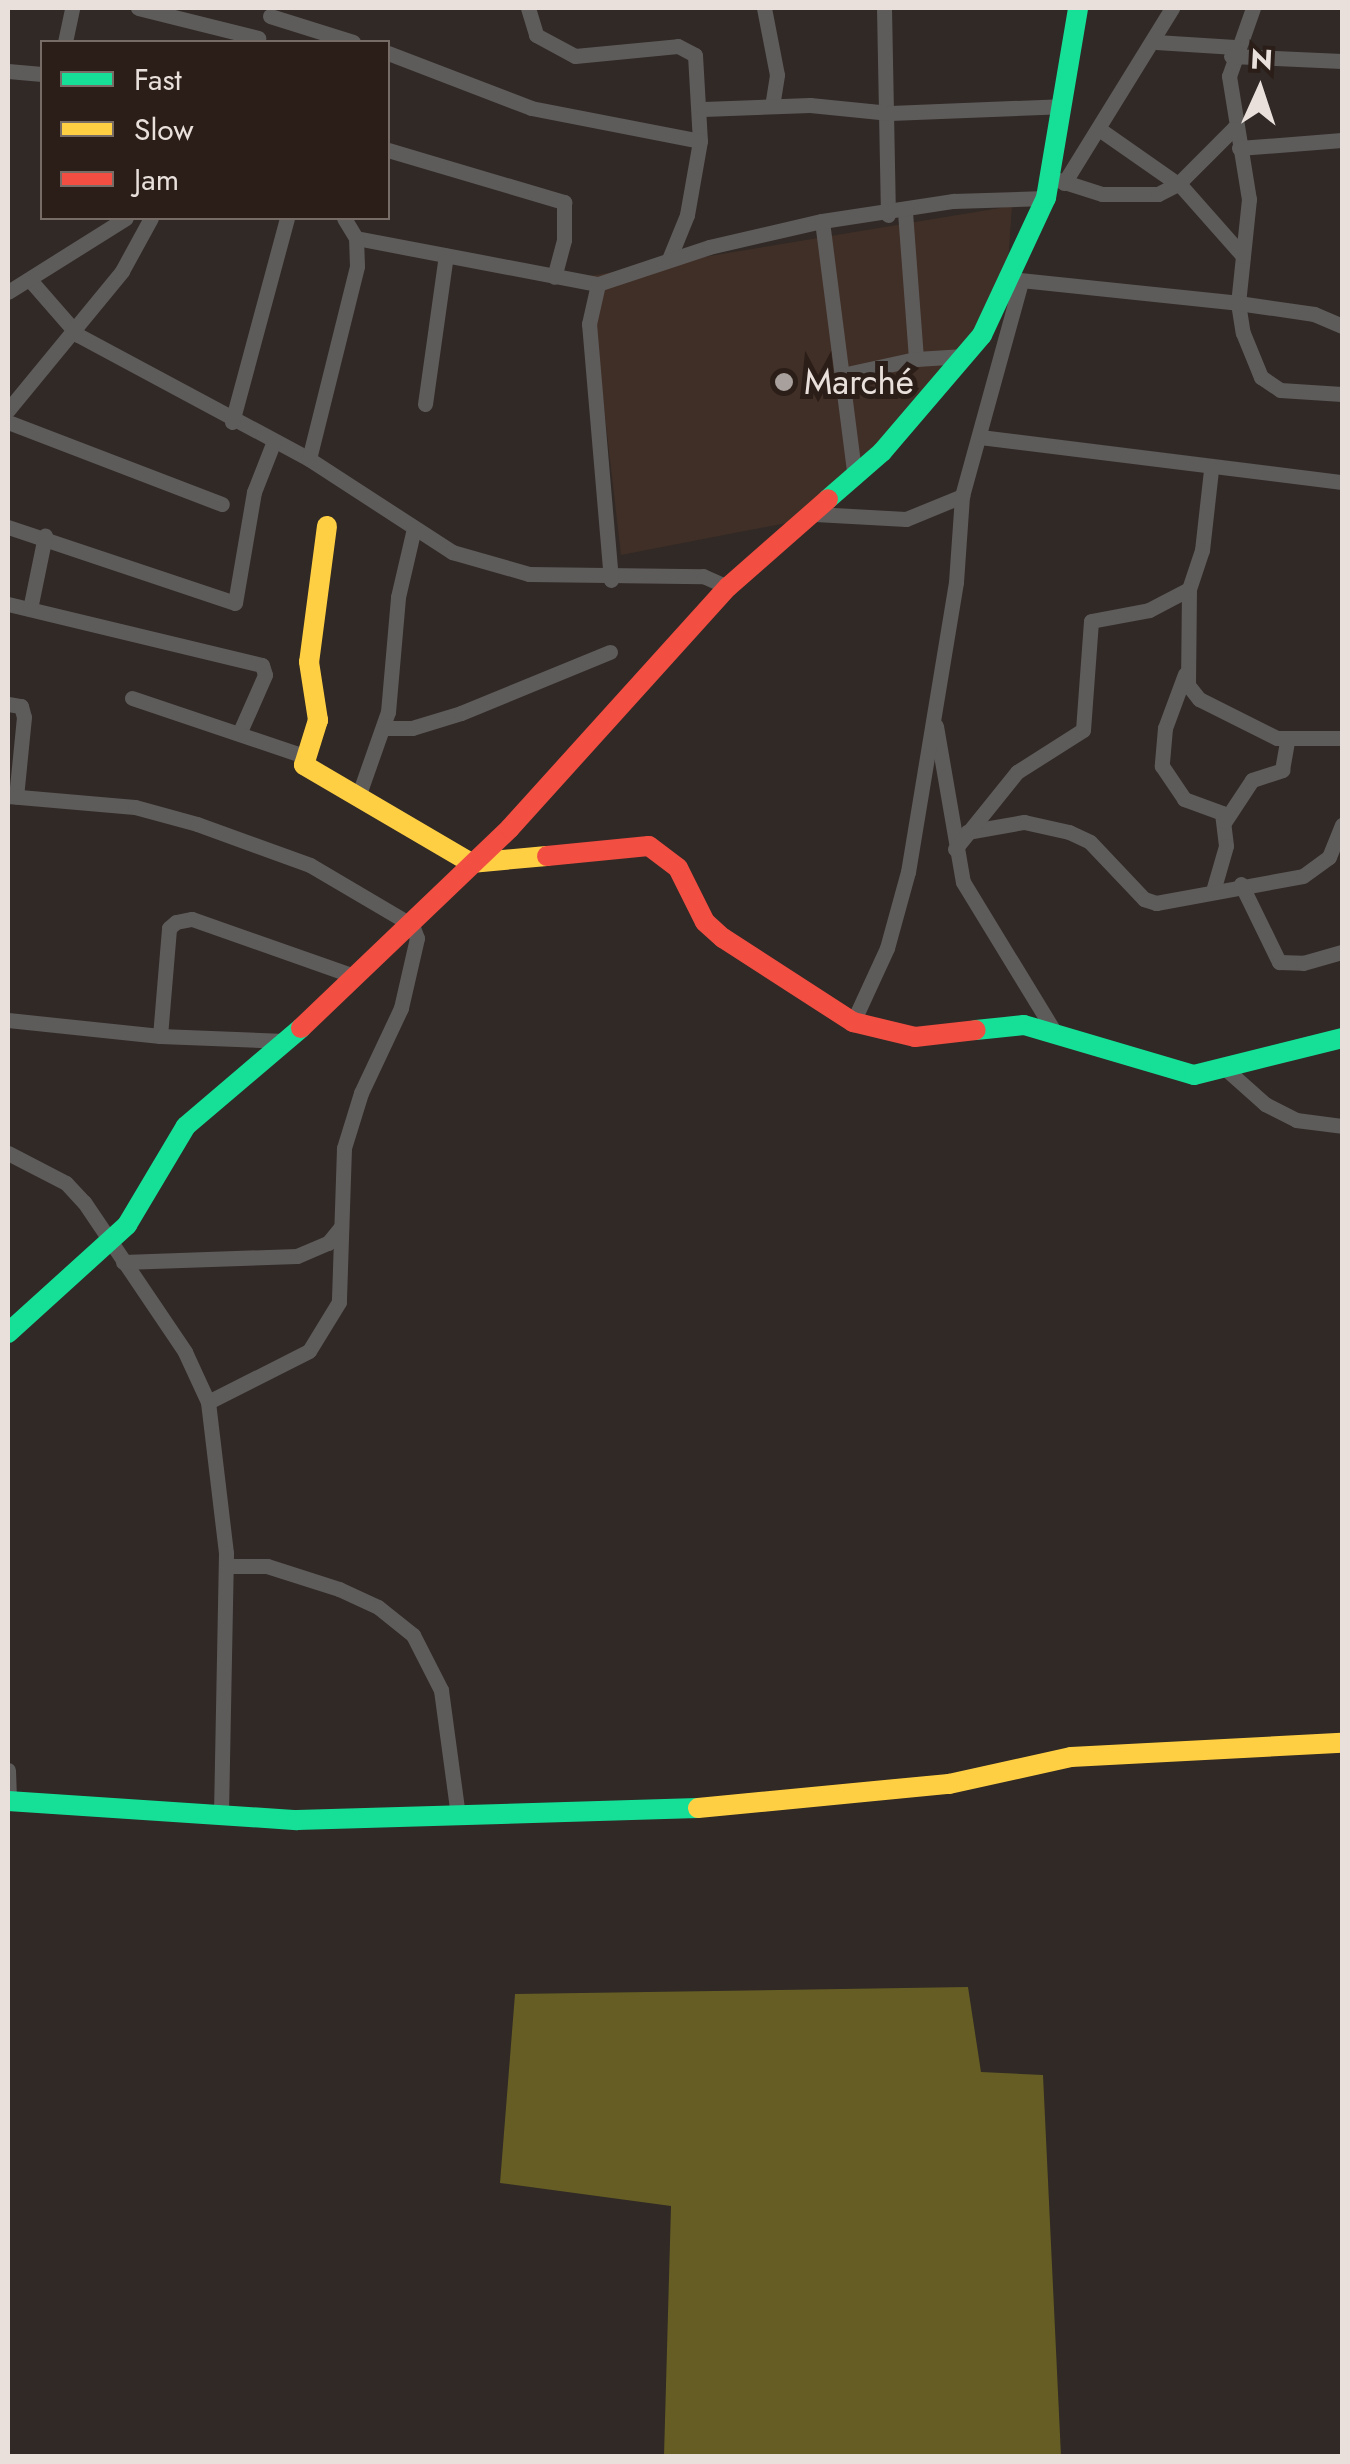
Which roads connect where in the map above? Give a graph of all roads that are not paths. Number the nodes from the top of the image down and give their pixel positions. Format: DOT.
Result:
graph roads {
  1 [pos="72,8"];
  2 [pos="138,8"];
  3 [pos="528,8"];
  4 [pos="764,8"];
  5 [pos="884,8"];
  6 [pos="1078,8"];
  7 [pos="1172,8"];
  8 [pos="1253,8"];
  9 [pos="273,12"];
  10 [pos="65,40"];
  11 [pos="256,40"];
  12 [pos="348,40"];
  13 [pos="1156,42"];
  14 [pos="1233,51"];
  15 [pos="390,55"];
  16 [pos="1342,62"];
  17 [pos="8,71"];
  18 [pos="40,74"];
  19 [pos="772,106"];
  20 [pos="1061,106"];
  21 [pos="703,109"];
  22 [pos="890,113"];
  23 [pos="1234,128"];
  24 [pos="1099,129"];
  25 [pos="1342,140"];
  26 [pos="700,141"];
  27 [pos="1239,148"];
  28 [pos="390,151"];
  29 [pos="1178,184"];
  30 [pos="1054,186"];
  31 [pos="905,212"];
  32 [pos="888,215"];
  33 [pos="123,220"];
  34 [pos="149,220"];
  35 [pos="286,220"];
  36 [pos="345,220"];
  37 [pos="822,221"];
  38 [pos="356,238"];
  39 [pos="446,255"];
  40 [pos="1244,256"];
  41 [pos="669,260"];
  42 [pos="554,277"];
  43 [pos="1015,280"];
  44 [pos="16,284"];
  45 [pos="598,284"];
  46 [pos="1238,303"];
  47 [pos="1342,326"];
  48 [pos="72,329"];
  49 [pos="964,356"];
  50 [pos="916,359"];
  51 [pos="842,376"];
  52 [pos="1342,394"];
  53 [pos="425,404"];
  54 [pos="8,410"];
  55 [pos="8,422"];
  56 [pos="232,422"];
  57 [pos="980,437"];
  58 [pos="274,442"];
  59 [pos="309,459"];
  60 [pos="1211,470"];
  61 [pos="855,478"];
  62 [pos="1342,482"];
  63 [pos="962,496"];
  64 [pos="222,504"];
  65 [pos="815,514"];
  66 [pos="327,526"];
  67 [pos="8,527"];
  68 [pos="414,528"];
  69 [pos="44,536"];
  70 [pos="611,580"];
  71 [pos="728,587"];
  72 [pos="1189,589"];
  73 [pos="8,604"];
  74 [pos="30,609"];
  75 [pos="610,652"];
  76 [pos="1185,674"];
  77 [pos="934,692"];
  78 [pos="132,698"];
  79 [pos="8,704"];
  80 [pos="383,728"];
  81 [pos="238,734"];
  82 [pos="1342,738"];
  83 [pos="1287,741"];
  84 [pos="304,756"];
  85 [pos="12,797"];
  86 [pos="358,797"];
  87 [pos="1225,821"];
  88 [pos="1342,824"];
  89 [pos="967,832"];
  90 [pos="955,849"];
  91 [pos="471,863"];
  92 [pos="1242,884"];
  93 [pos="1213,892"];
  94 [pos="412,925"];
  95 [pos="1342,952"];
  96 [pos="354,976"];
  97 [pos="8,1020"];
  98 [pos="853,1022"];
  99 [pos="1054,1032"];
  100 [pos="160,1036"];
  101 [pos="1342,1038"];
  102 [pos="285,1041"];
  103 [pos="1228,1071"];
  104 [pos="1342,1126"];
  105 [pos="8,1152"];
  106 [pos="341,1228"];
  107 [pos="107,1239"];
  108 [pos="123,1262"];
  109 [pos="8,1333"];
  110 [pos="208,1402"];
  111 [pos="226,1566"];
  112 [pos="1342,1743"];
  113 [pos="8,1770"];
  114 [pos="8,1801"];
  115 [pos="458,1816"];
  116 [pos="222,1818"];
  1 -- 10 [label="street"];
  2 -- 11 [label="street"];
  3 -- 21 [label="street"];
  4 -- 19 [label="street"];
  5 -- 22 [label="street"];
  6 -- 20 [label="street"];
  7 -- 13 [label="street"];
  8 -- 14 [label="street"];
  9 -- 11 [label="street"];
  9 -- 12 [label="street"];
  13 -- 14 [label="street"];
  13 -- 24 [label="street"];
  14 -- 16 [label="street"];
  14 -- 23 [label="street"];
  15 -- 26 [label="street"];
  17 -- 18 [label="street"];
  19 -- 21 [label="street"];
  19 -- 22 [label="street"];
  20 -- 22 [label="street"];
  20 -- 30 [label="street"];
  21 -- 26 [label="street"];
  22 -- 32 [label="street"];
  23 -- 27 [label="street"];
  23 -- 29 [label="street"];
  24 -- 29 [label="street"];
  24 -- 30 [label="street"];
  25 -- 27 [label="street"];
  26 -- 41 [label="street"];
  27 -- 40 [label="street"];
  28 -- 42 [label="street"];
  29 -- 30 [label="street"];
  29 -- 40 [label="street"];
  30 -- 31 [label="street"];
  30 -- 43 [label="street"];
  31 -- 32 [label="street"];
  31 -- 50 [label="street"];
  32 -- 37 [label="street"];
  33 -- 44 [label="street"];
  34 -- 48 [label="street"];
  35 -- 56 [label="street"];
  36 -- 38 [label="street"];
  37 -- 41 [label="street"];
  37 -- 51 [label="street"];
  38 -- 39 [label="street"];
  38 -- 59 [label="street"];
  39 -- 42 [label="street"];
  39 -- 53 [label="street"];
  40 -- 46 [label="street"];
  41 -- 45 [label="street"];
  42 -- 45 [label="street"];
  43 -- 46 [label="street"];
  43 -- 49 [label="street"];
  43 -- 57 [label="street"];
  44 -- 48 [label="street"];
  45 -- 70 [label="street"];
  46 -- 47 [label="street"];
  46 -- 52 [label="street"];
  48 -- 54 [label="street"];
  48 -- 56 [label="street"];
  49 -- 50 [label="street"];
  49 -- 61 [label="street"];
  50 -- 51 [label="street"];
  51 -- 61 [label="street"];
  55 -- 64 [label="street"];
  56 -- 58 [label="street"];
  57 -- 60 [label="street"];
  57 -- 63 [label="street"];
  58 -- 59 [label="street"];
  58 -- 69 [label="street"];
  59 -- 68 [label="street"];
  60 -- 62 [label="street"];
  60 -- 72 [label="street"];
  61 -- 65 [label="street"];
  63 -- 65 [label="street"];
  63 -- 77 [label="street"];
  65 -- 71 [label="street"];
  66 -- 84 [label="street"];
  67 -- 69 [label="street"];
  68 -- 70 [label="street"];
  68 -- 80 [label="street"];
  69 -- 74 [label="street"];
  70 -- 71 [label="street"];
  71 -- 91 [label="street"];
  72 -- 76 [label="street"];
  72 -- 89 [label="street"];
  73 -- 74 [label="street"];
  74 -- 81 [label="street"];
  75 -- 80 [label="street"];
  76 -- 83 [label="street"];
  76 -- 87 [label="street"];
  77 -- 90 [label="street"];
  77 -- 98 [label="street"];
  78 -- 81 [label="street"];
  79 -- 85 [label="street"];
  80 -- 86 [label="street"];
  81 -- 84 [label="street"];
  82 -- 83 [label="street"];
  83 -- 87 [label="street"];
  84 -- 86 [label="street"];
  85 -- 94 [label="street"];
  86 -- 91 [label="street"];
  87 -- 93 [label="street"];
  88 -- 92 [label="street"];
  89 -- 90 [label="street"];
  89 -- 93 [label="street"];
  90 -- 99 [label="street"];
  91 -- 94 [label="street"];
  91 -- 98 [label="street"];
  92 -- 93 [label="street"];
  92 -- 95 [label="street"];
  94 -- 96 [label="street"];
  94 -- 106 [label="street"];
  96 -- 100 [label="street"];
  96 -- 102 [label="street"];
  97 -- 100 [label="street"];
  98 -- 99 [label="street"];
  99 -- 103 [label="street"];
  100 -- 102 [label="street"];
  101 -- 103 [label="street"];
  102 -- 107 [label="street"];
  103 -- 104 [label="street"];
  105 -- 107 [label="street"];
  106 -- 108 [label="street"];
  106 -- 110 [label="street"];
  107 -- 108 [label="street"];
  107 -- 109 [label="street"];
  108 -- 110 [label="street"];
  110 -- 111 [label="street"];
  111 -- 115 [label="street"];
  111 -- 116 [label="street"];
  112 -- 115 [label="street"];
  113 -- 114 [label="street"];
  114 -- 116 [label="street"];
  115 -- 116 [label="street"];
}
